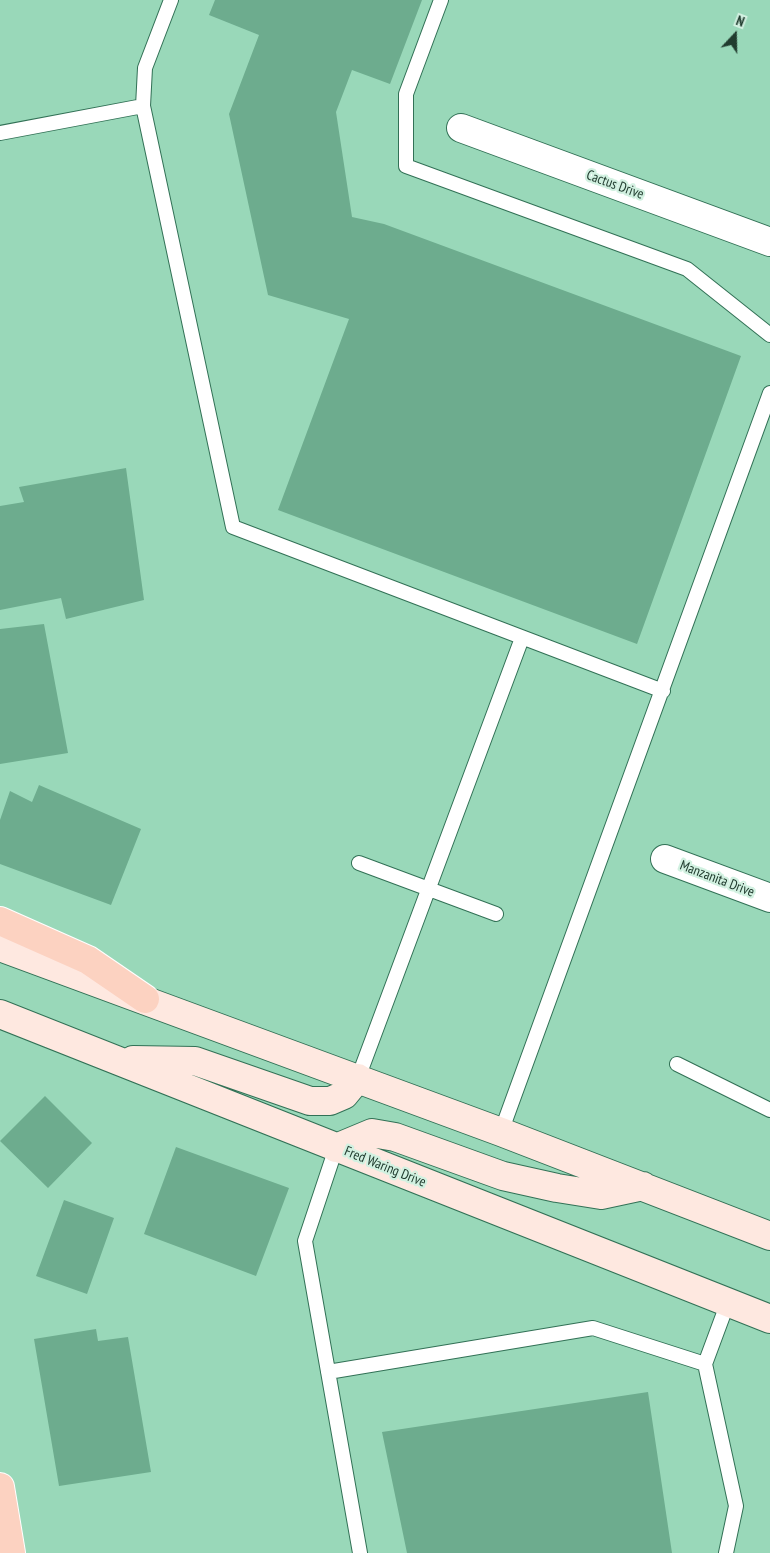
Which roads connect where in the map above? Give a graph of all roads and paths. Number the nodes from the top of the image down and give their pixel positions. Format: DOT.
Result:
graph roads {
  1 [pos="171,0"];
  2 [pos="441,0"];
  3 [pos="143,106"];
  4 [pos="461,128"];
  5 [pos="0,133"];
  6 [pos="770,242"];
  7 [pos="770,336"];
  8 [pos="770,393"];
  9 [pos="522,638"];
  10 [pos="663,691"];
  11 [pos="665,859"];
  12 [pos="359,863"];
  13 [pos="428,890"];
  14 [pos="770,898"];
  15 [pos="496,914"];
  16 [pos="0,921"];
  17 [pos="0,948"];
  18 [pos="145,999"];
  19 [pos="0,1014"];
  20 [pos="120,1060"];
  21 [pos="677,1064"];
  22 [pos="358,1078"];
  23 [pos="770,1110"];
  24 [pos="501,1132"];
  25 [pos="336,1148"];
  26 [pos="642,1186"];
  27 [pos="770,1236"];
  28 [pos="728,1302"];
  29 [pos="770,1319"];
  30 [pos="705,1364"];
  31 [pos="328,1372"];
  32 [pos="0,1487"];
  33 [pos="11,1553"];
  34 [pos="360,1553"];
  35 [pos="726,1553"];
  1 -- 3 [label="lane"];
  2 -- 7 [label="lane"];
  3 -- 5 [label="lane"];
  3 -- 9 [label="lane"];
  4 -- 6 [label="street, Cactus Drive"];
  8 -- 10 [label="lane"];
  9 -- 10 [label="lane"];
  9 -- 13 [label="lane"];
  10 -- 24 [label="lane"];
  11 -- 14 [label="street, Manzanita Drive"];
  12 -- 13 [label="lane"];
  13 -- 15 [label="lane"];
  13 -- 22 [label="lane"];
  16 -- 18 [label="main road"];
  17 -- 18 [label="main road"];
  18 -- 22 [label="main road"];
  19 -- 20 [label="main road, Fred Waring Drive"];
  20 -- 22 [label="main road"];
  20 -- 25 [label="main road, Fred Waring Drive"];
  21 -- 23 [label="lane"];
  22 -- 24 [label="main road"];
  24 -- 26 [label="main road"];
  25 -- 26 [label="main road"];
  25 -- 28 [label="main road, Fred Waring Drive"];
  25 -- 31 [label="lane"];
  26 -- 27 [label="main road"];
  28 -- 29 [label="main road, Fred Waring Drive"];
  28 -- 30 [label="lane"];
  30 -- 31 [label="lane"];
  30 -- 35 [label="lane"];
  31 -- 34 [label="lane"];
  32 -- 33 [label="main road"];
}
